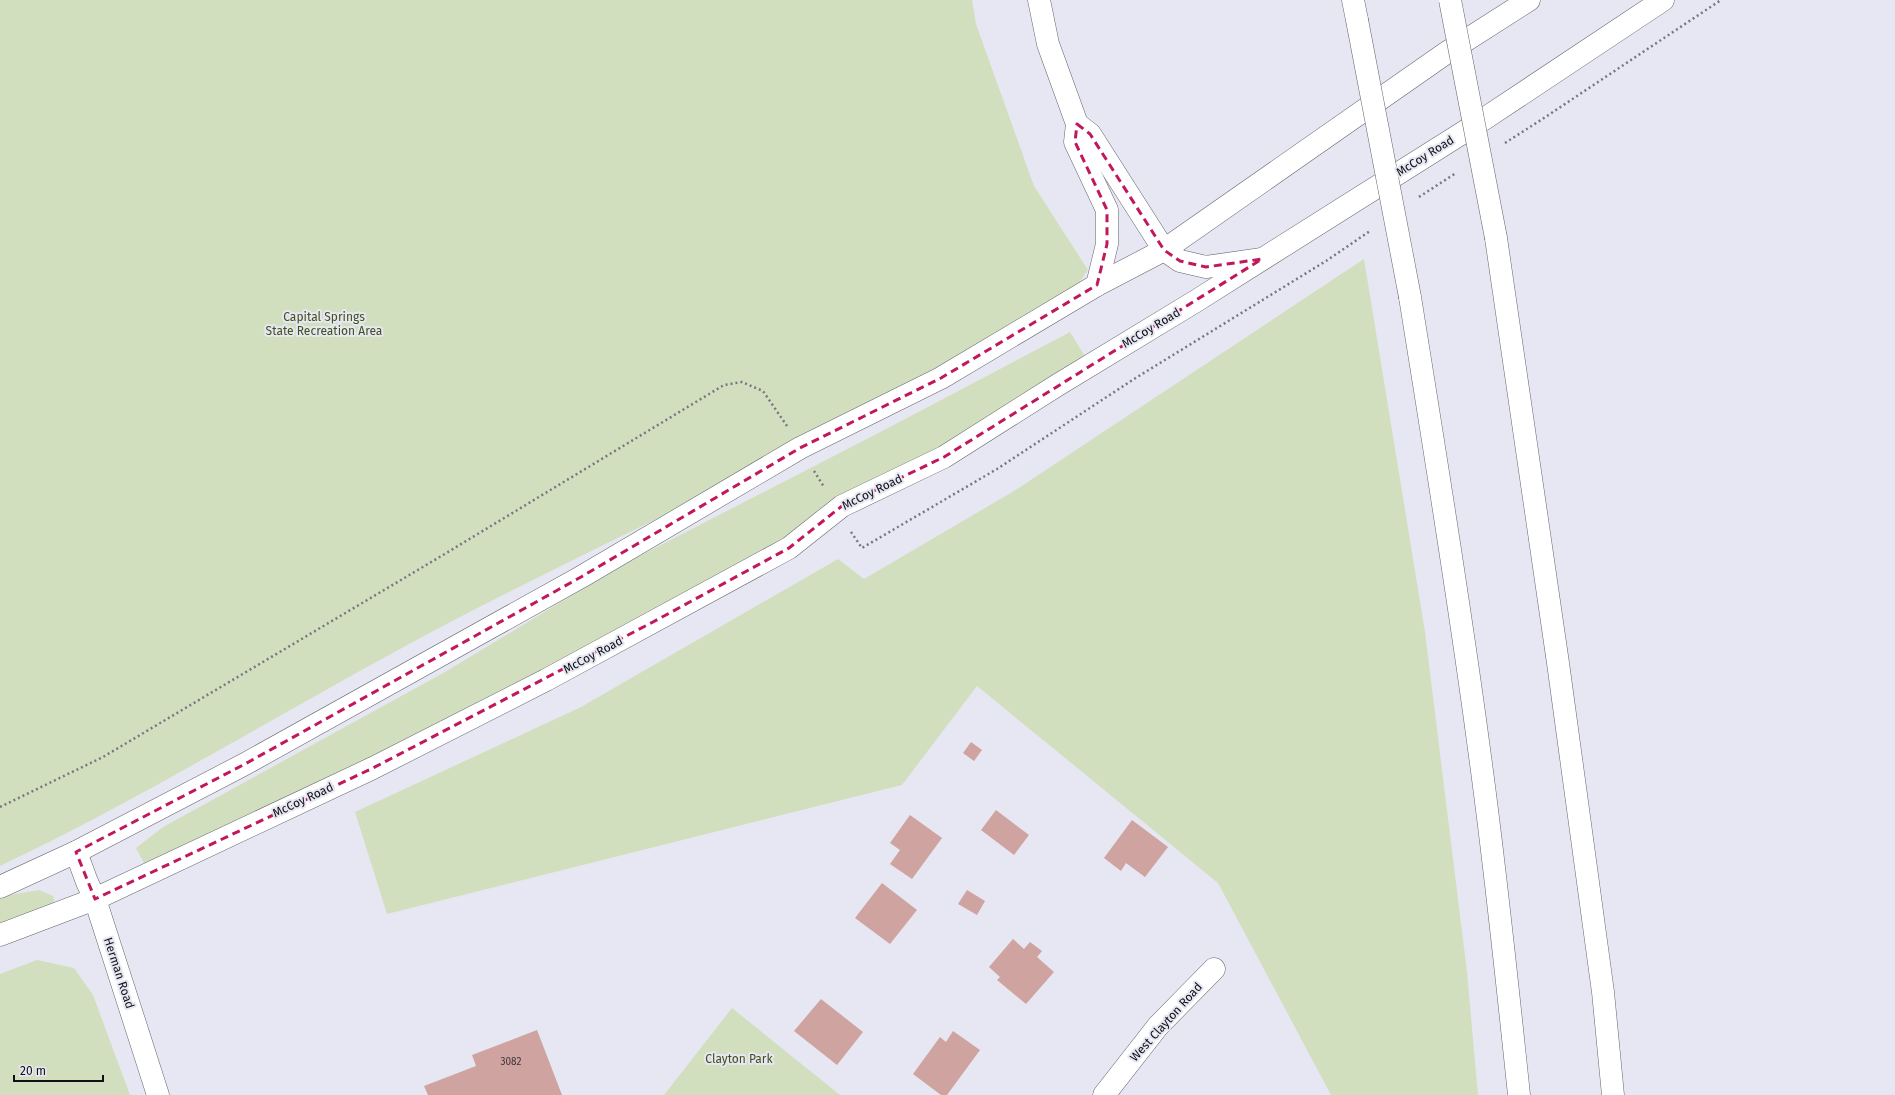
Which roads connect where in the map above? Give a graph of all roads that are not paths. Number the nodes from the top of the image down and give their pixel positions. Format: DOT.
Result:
graph roads {
  1 [pos="1039,0"];
  2 [pos="1450,0"];
  3 [pos="1529,0"];
  4 [pos="1663,0"];
  5 [pos="1355,10"];
  6 [pos="1077,124"];
  7 [pos="1164,250"];
  8 [pos="1262,259"];
  9 [pos="1096,286"];
  10 [pos="76,852"];
  11 [pos="0,887"];
  12 [pos="95,899"];
  13 [pos="0,935"];
  14 [pos="1214,969"];
  15 [pos="158,1095"];
  16 [pos="1104,1095"];
  17 [pos="1519,1095"];
  18 [pos="1613,1095"];
  1 -- 6 [label="main road"];
  2 -- 18 [label="main road, bridge"];
  3 -- 7 [label="main road"];
  4 -- 8 [label="main road, McCoy Road"];
  5 -- 17 [label="main road, bridge"];
  6 -- 7 [label="main road"];
  6 -- 9 [label="main road"];
  7 -- 8 [label="main road"];
  7 -- 9 [label="main road"];
  8 -- 12 [label="main road, McCoy Road"];
  9 -- 10 [label="main road"];
  10 -- 11 [label="main road"];
  10 -- 12 [label="main road, Herman Road"];
  12 -- 13 [label="main road, McCoy Road"];
  12 -- 15 [label="main road, Herman Road"];
  14 -- 16 [label="main road, West Clayton Road"];
}
